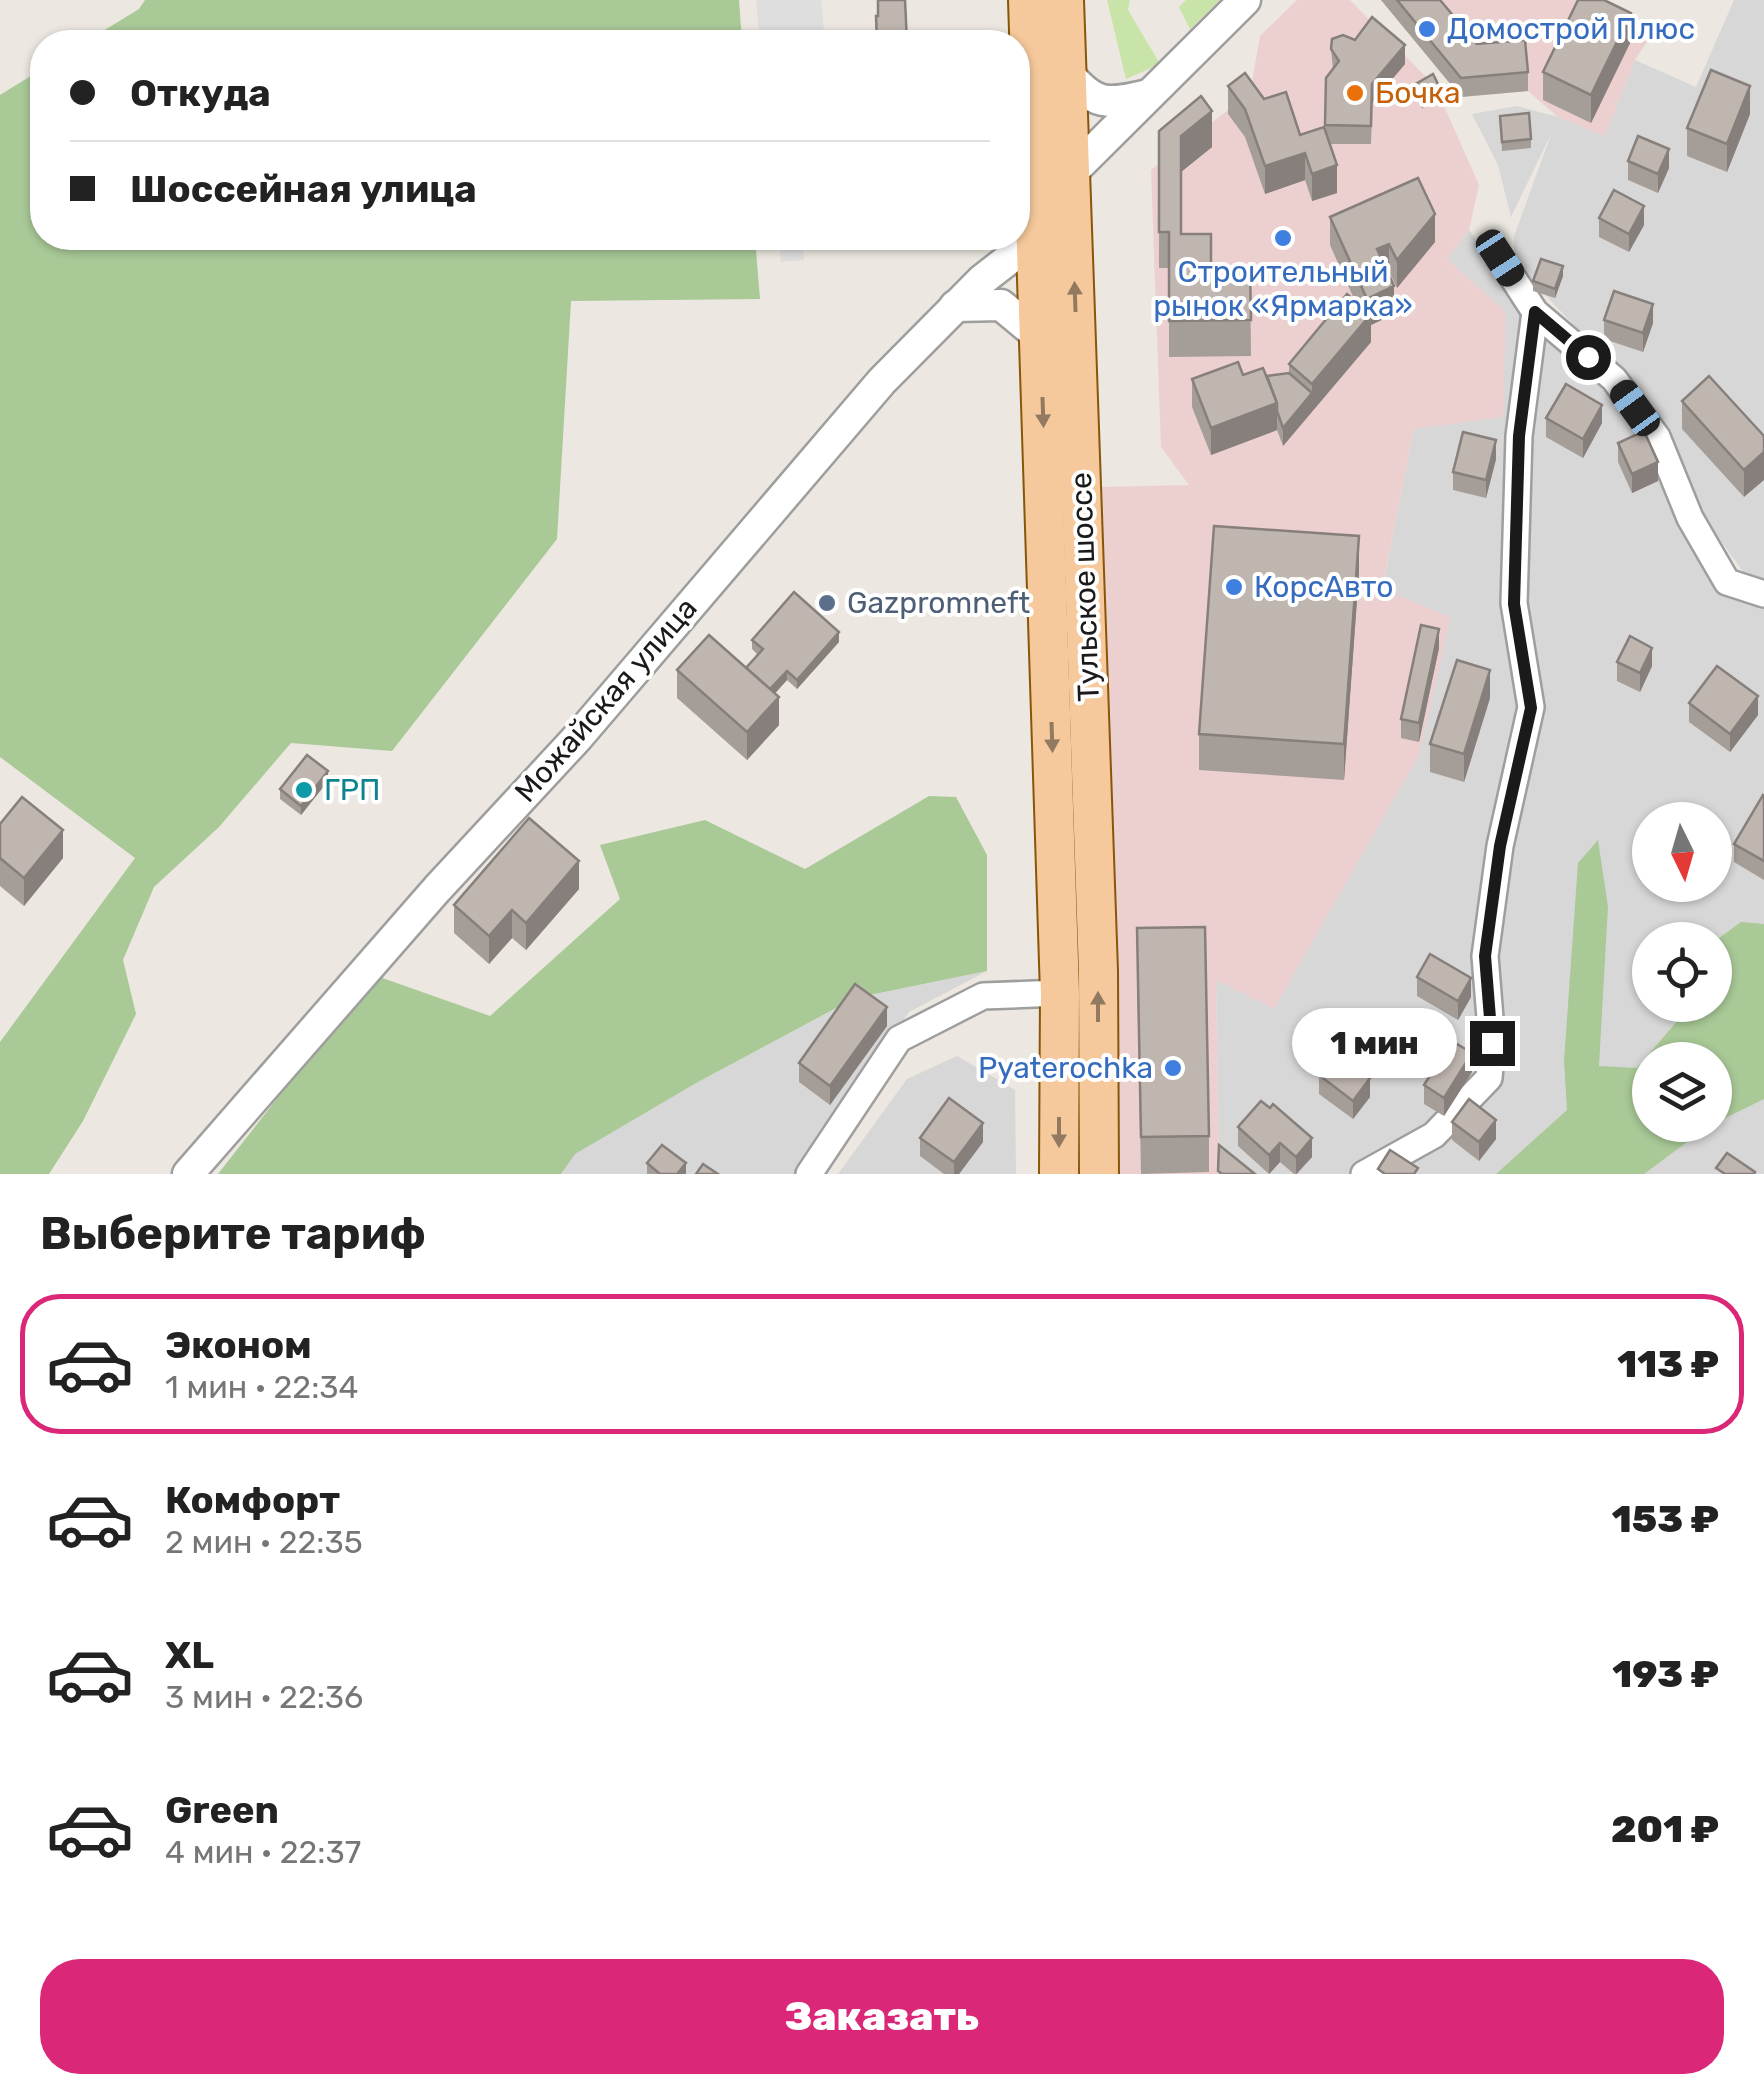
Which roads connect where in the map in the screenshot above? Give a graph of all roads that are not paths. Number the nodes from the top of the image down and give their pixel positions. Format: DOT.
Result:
graph roads {
  1 [pos="1028,0"];
  2 [pos="1064,0"];
  3 [pos="1244,0"];
  4 [pos="1029,30"];
  5 [pos="1030,60"];
  6 [pos="1067,72"];
  7 [pos="1148,95"];
  8 [pos="1071,173"];
  9 [pos="1036,238"];
  10 [pos="1030,243"];
  11 [pos="1021,250"];
  12 [pos="1500,258"];
  13 [pos="955,306"];
  14 [pos="1535,312"];
  15 [pos="1041,338"];
  16 [pos="1764,594"];
  17 [pos="1060,993"];
  18 [pos="188,1174"];
  19 [pos="809,1174"];
  20 [pos="1059,1174"];
  21 [pos="1099,1174"];
  22 [pos="1364,1174"];
  1 -- 4 [label="main road, Тульское шоссе"];
  2 -- 6 [label="main road, Тульское шоссе"];
  3 -- 7 [label="street"];
  5 -- 9 [label="main road, Тульское шоссе"];
  6 -- 7 [label="street"];
  6 -- 8 [label="main road, Тульское шоссе"];
  7 -- 8 [label="street"];
  21 -- 8 [label="main road, Тульское шоссе, one-way"];
  9 -- 10 [label="street, Можайская улица"];
  9 -- 15 [label="main road, Тульское шоссе"];
  11 -- 13 [label="street, Можайская улица"];
  12 -- 14 [label="street"];
  13 -- 15 [label="street"];
  13 -- 18 [label="street, Можайская улица"];
  14 -- 16 [label="street"];
  14 -- 22 [label="street"];
  15 -- 17 [label="main road, Тульское шоссе, one-way"];
  17 -- 19 [label="street"];
  17 -- 20 [label="main road, Тульское шоссе, one-way"];
}
